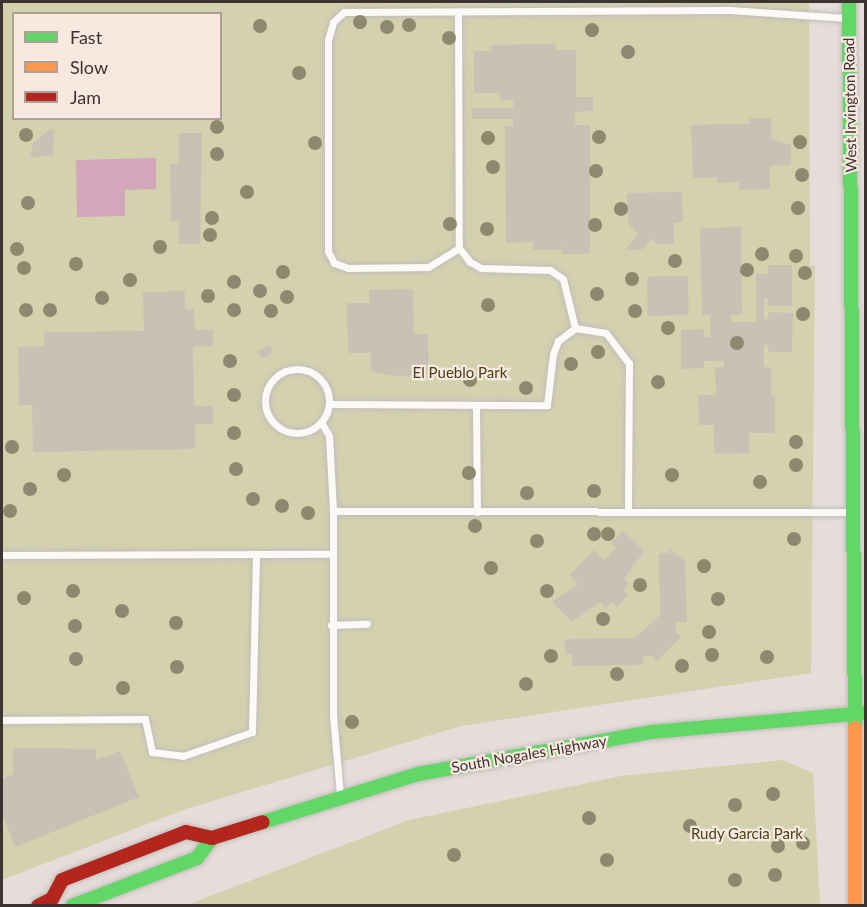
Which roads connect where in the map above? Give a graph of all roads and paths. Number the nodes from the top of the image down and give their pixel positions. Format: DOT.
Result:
graph roads {
  1 [pos="849,2"];
  2 [pos="458,12"];
  3 [pos="849,18"];
  4 [pos="459,248"];
  5 [pos="575,328"];
  6 [pos="860,354"];
  7 [pos="329,404"];
  8 [pos="476,405"];
  9 [pos="321,422"];
  10 [pos="333,512"];
  11 [pos="477,512"];
  12 [pos="628,512"];
  13 [pos="855,512"];
  14 [pos="330,554"];
  15 [pos="2,555"];
  16 [pos="256,555"];
  17 [pos="367,624"];
  18 [pos="331,625"];
  19 [pos="860,713"];
  20 [pos="2,720"];
  21 [pos="340,798"];
  22 [pos="212,837"];
  23 [pos="52,899"];
  24 [pos="38,906"];
  25 [pos="71,906"];
  26 [pos="855,906"];
  1 -- 3 [label="main road, West Irvington Road"];
  2 -- 3 [label="lane"];
  2 -- 4 [label="lane"];
  2 -- 4 [label="lane"];
  3 -- 6 [label="main road, West Irvington Road"];
  4 -- 5 [label="lane"];
  5 -- 8 [label="lane"];
  5 -- 12 [label="lane"];
  6 -- 13 [label="main road, West Irvington Road"];
  7 -- 8 [label="lane"];
  7 -- 9 [label="lane"];
  7 -- 9 [label="lane"];
  8 -- 11 [label="lane"];
  9 -- 10 [label="lane"];
  10 -- 11 [label="lane"];
  10 -- 14 [label="lane"];
  11 -- 12 [label="lane"];
  12 -- 13 [label="lane"];
  13 -- 19 [label="main road, West Irvington Road"];
  14 -- 16 [label="lane"];
  14 -- 18 [label="lane"];
  15 -- 16 [label="lane"];
  16 -- 20 [label="lane"];
  17 -- 18 [label="lane"];
  18 -- 21 [label="lane"];
  19 -- 21 [label="main road, South Nogales Highway"];
  19 -- 26 [label="main road, West Irvington Road"];
  21 -- 22 [label="main road, South Nogales Highway"];
  22 -- 23 [label="main road, South Nogales Highway"];
  22 -- 25 [label="main road"];
  23 -- 24 [label="main road, South Nogales Highway"];
  23 -- 25 [label="main road"];
}
